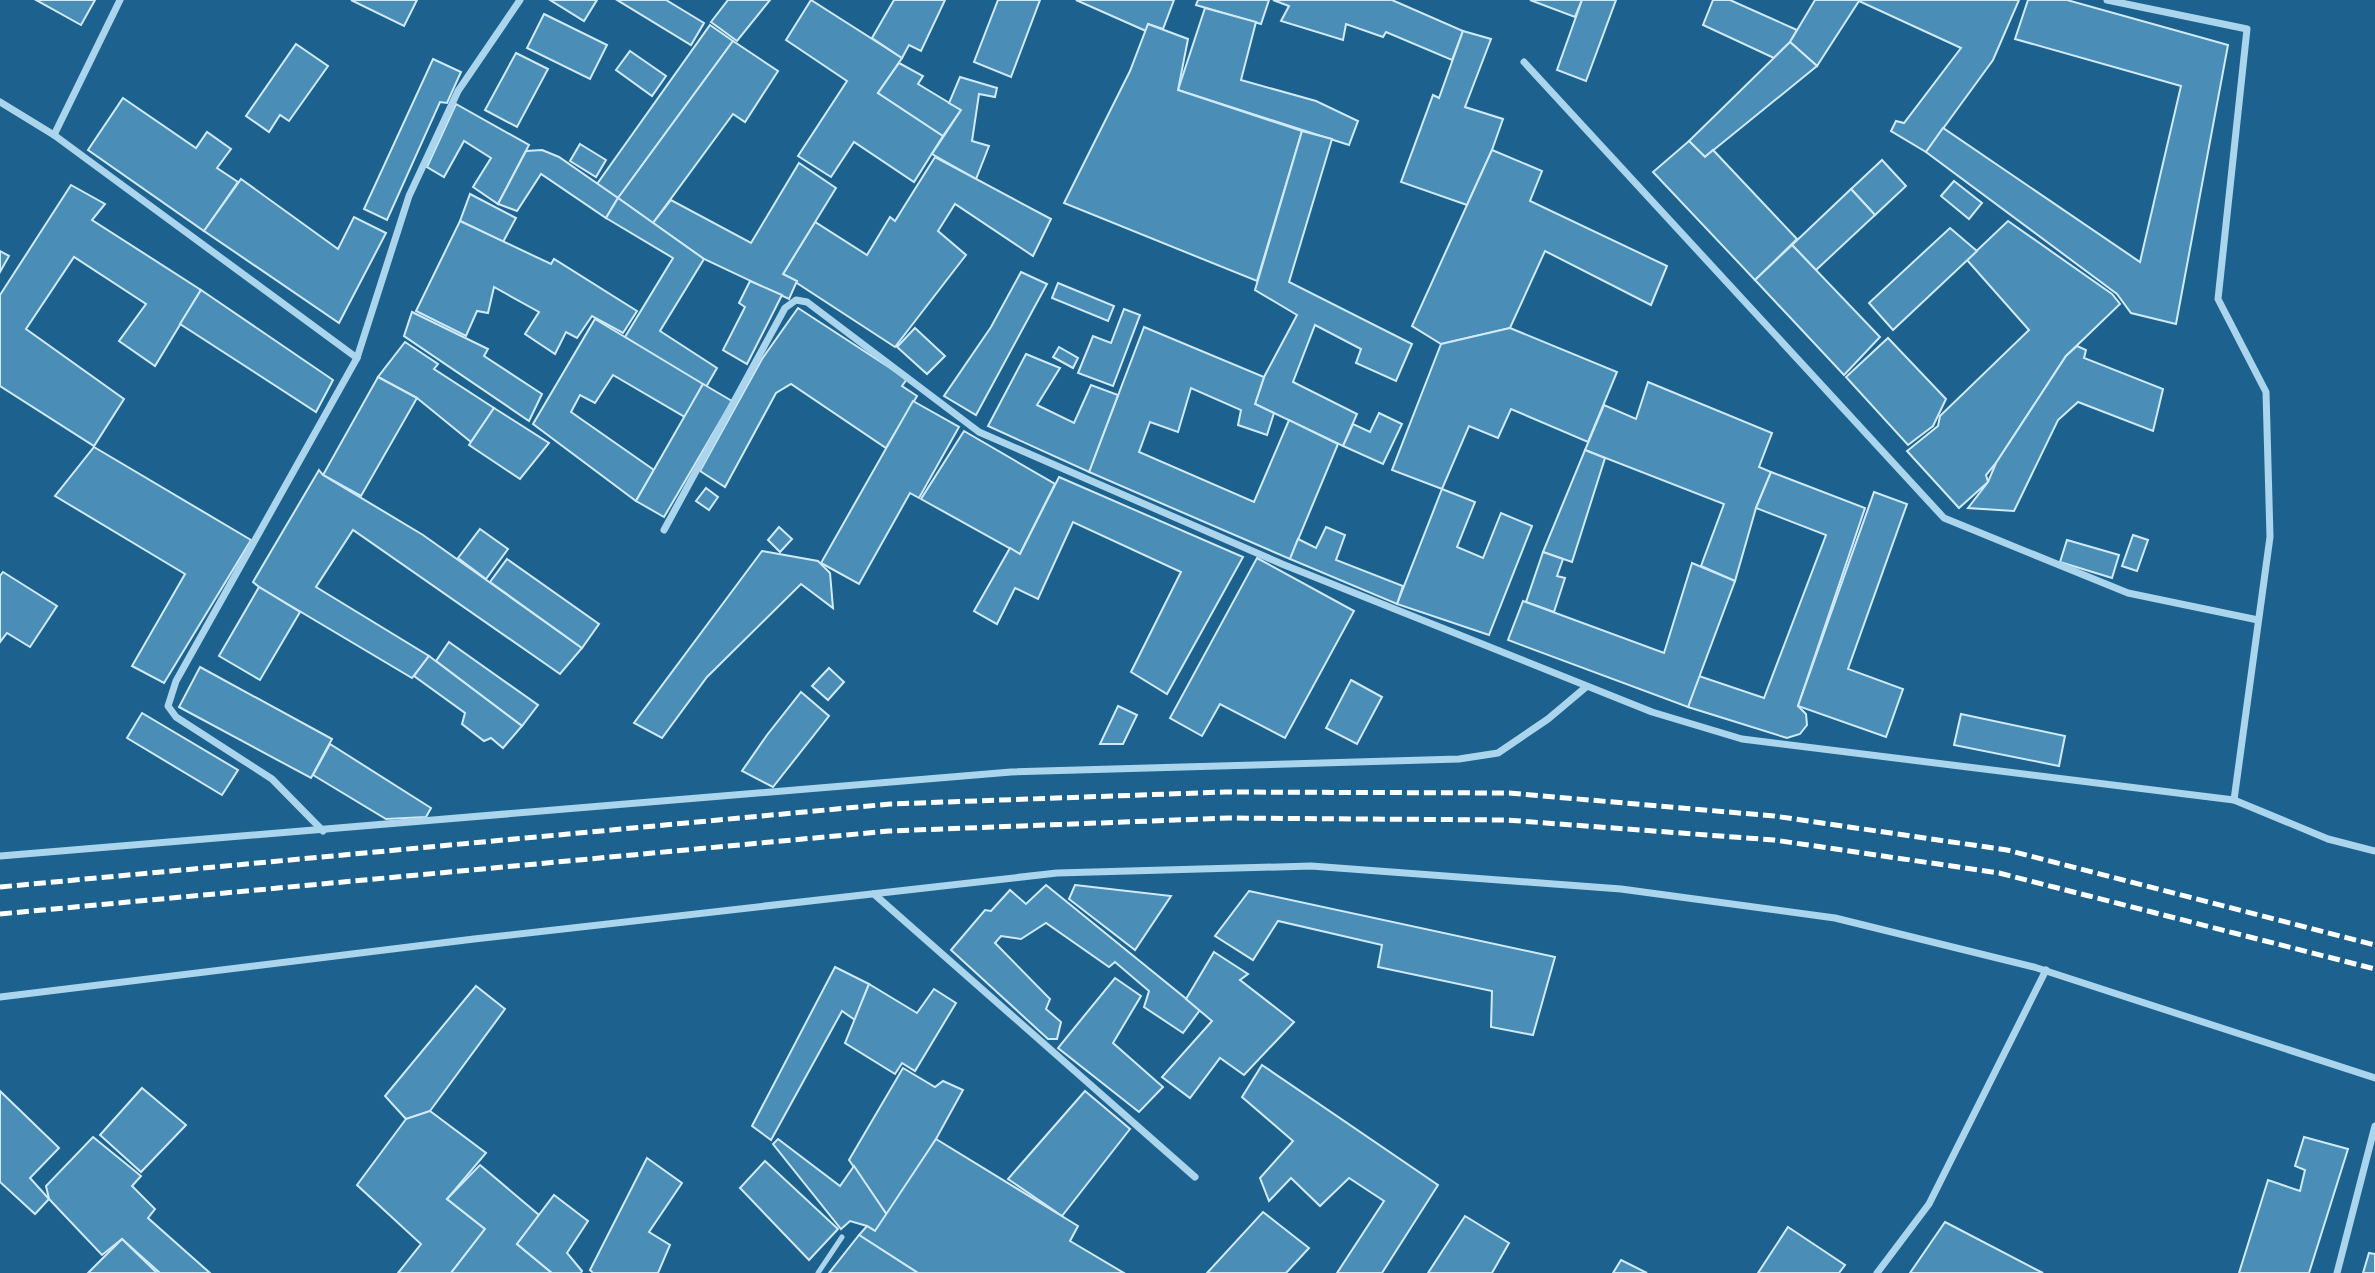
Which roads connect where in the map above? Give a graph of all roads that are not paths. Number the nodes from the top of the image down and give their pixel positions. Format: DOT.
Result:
graph roads {
  1 [pos="120,0"];
  2 [pos="520,0"];
  3 [pos="2107,0"];
  4 [pos="2132,3"];
  5 [pos="1524,62"];
  6 [pos="0,102"];
  7 [pos="54,135"];
  8 [pos="357,358"];
  9 [pos="664,530"];
  10 [pos="2258,620"];
  11 [pos="1586,687"];
  12 [pos="2234,800"];
  13 [pos="323,831"];
  14 [pos="2375,851"];
  15 [pos="0,856"];
  16 [pos="874,894"];
  17 [pos="2046,971"];
  18 [pos="0,998"];
  19 [pos="2375,1077"];
  20 [pos="2375,1126"];
  21 [pos="1195,1178"];
  22 [pos="842,1237"];
  23 [pos="818,1273"];
  24 [pos="1877,1273"];
  25 [pos="2337,1273"];
  1 -- 7 [label="street"];
  2 -- 8 [label="street"];
  3 -- 4 [label="street"];
  4 -- 10 [label="street"];
  5 -- 10 [label="street"];
  6 -- 7 [label="street"];
  7 -- 8 [label="street"];
  8 -- 13 [label="street"];
  9 -- 11 [label="street"];
  10 -- 12 [label="street"];
  11 -- 12 [label="street"];
  11 -- 13 [label="street"];
  12 -- 14 [label="street"];
  13 -- 15 [label="street"];
  16 -- 17 [label="street"];
  16 -- 18 [label="street"];
  16 -- 21 [label="street"];
  17 -- 19 [label="street"];
  17 -- 24 [label="street"];
  20 -- 25 [label="street"];
  22 -- 23 [label="lane"];
}
